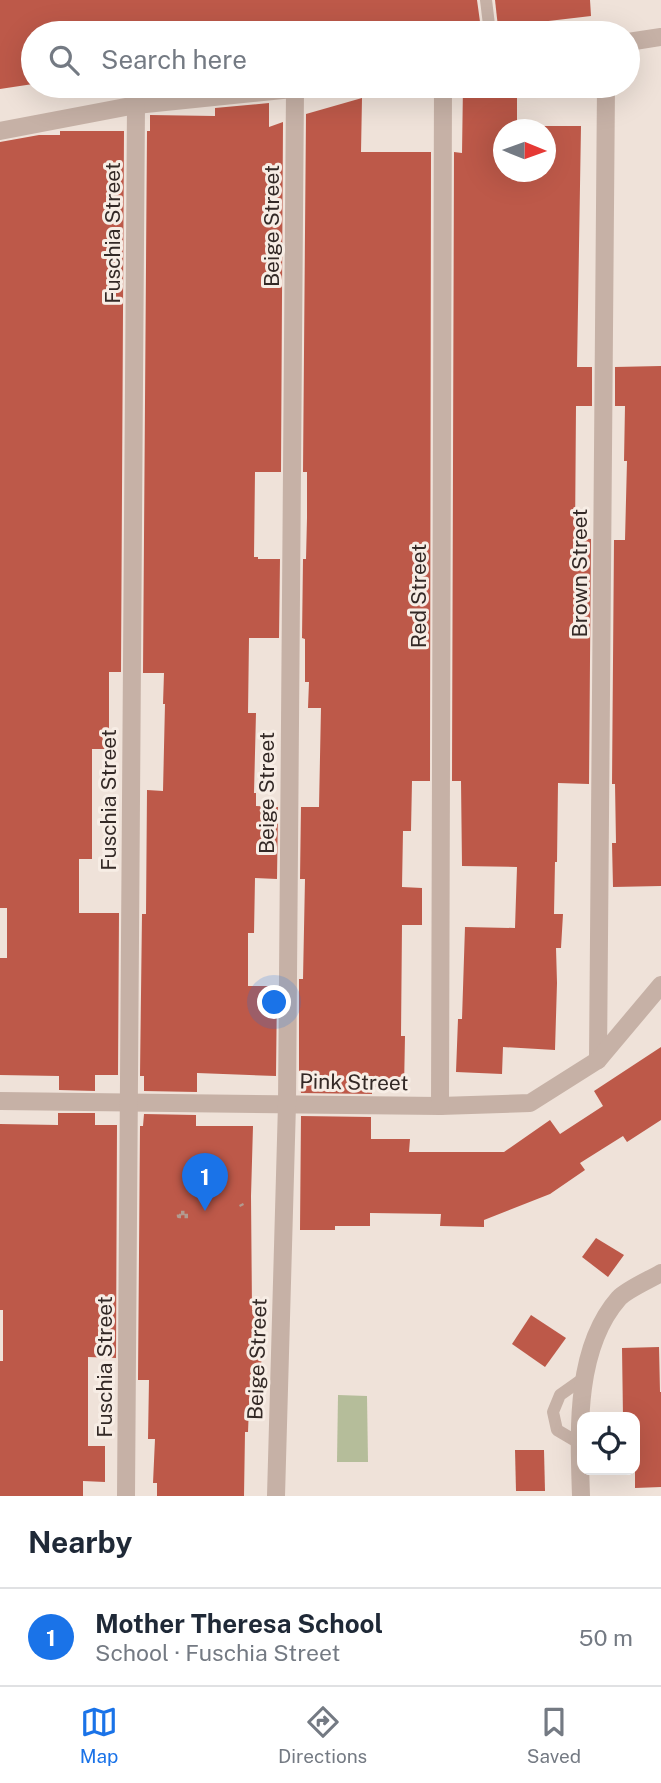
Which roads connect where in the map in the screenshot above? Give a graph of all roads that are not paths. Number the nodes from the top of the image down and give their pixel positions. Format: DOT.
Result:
graph roads {
  1 [pos="486,0"];
  2 [pos="489,21"];
  3 [pos="661,37"];
  4 [pos="640,40"];
  5 [pos="204,98"];
  6 [pos="295,98"];
  7 [pos="443,98"];
  8 [pos="606,98"];
  9 [pos="136,104"];
  10 [pos="0,131"];
  11 [pos="661,985"];
  12 [pos="598,1060"];
  13 [pos="0,1101"];
  14 [pos="128,1103"];
  15 [pos="287,1104"];
  16 [pos="440,1106"];
  17 [pos="661,1273"];
  18 [pos="584,1378"];
  19 [pos="581,1412"];
  20 [pos="577,1442"];
  21 [pos="580,1475"];
  22 [pos="126,1496"];
  23 [pos="276,1496"];
  24 [pos="581,1496"];
  1 -- 2 [label="lane"];
  3 -- 4 [label="street"];
  5 -- 9 [label="street"];
  6 -- 15 [label="street, Beige Street"];
  7 -- 16 [label="street, Red Street"];
  8 -- 12 [label="street, Brown Street"];
  9 -- 10 [label="street"];
  9 -- 14 [label="street, Fuschia Street"];
  11 -- 12 [label="street, Pink Street"];
  12 -- 16 [label="street, Pink Street"];
  13 -- 14 [label="street, Pink Street"];
  14 -- 15 [label="street, Pink Street"];
  14 -- 22 [label="street, Fuschia Street"];
  15 -- 16 [label="street, Pink Street"];
  15 -- 23 [label="street, Beige Street"];
  17 -- 18 [label="street"];
  18 -- 19 [label="street"];
  18 -- 20 [label="lane"];
  21 -- 24 [label="street"];
}
